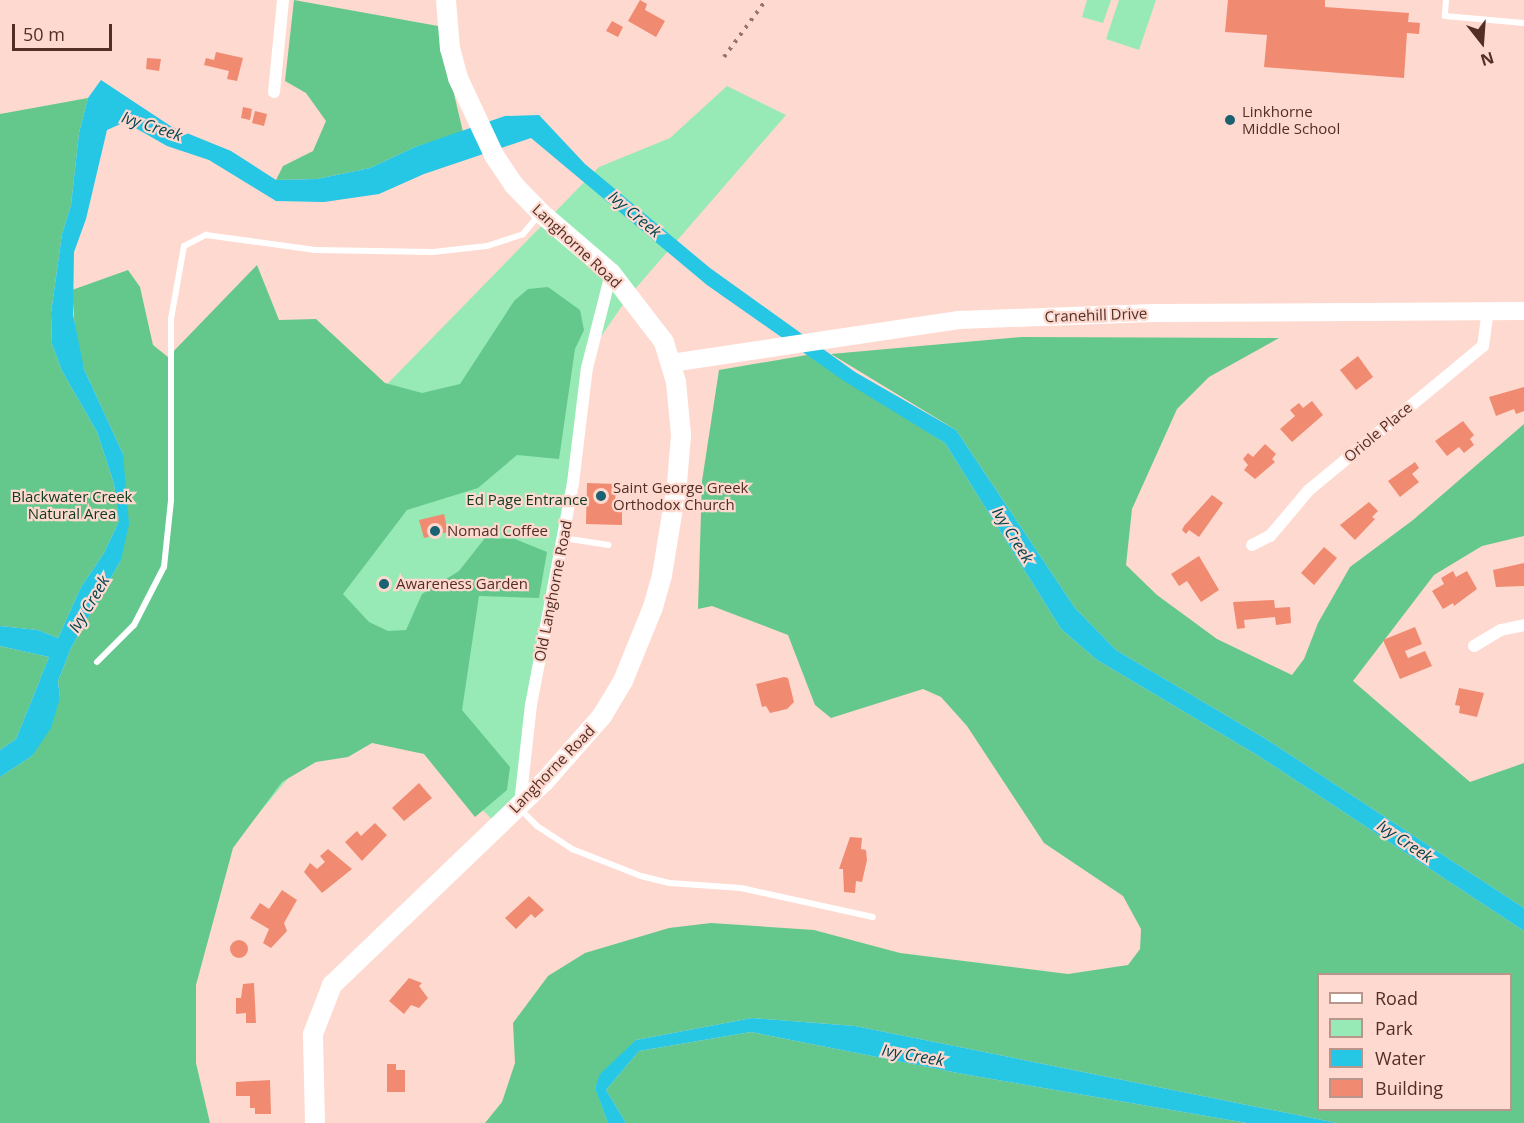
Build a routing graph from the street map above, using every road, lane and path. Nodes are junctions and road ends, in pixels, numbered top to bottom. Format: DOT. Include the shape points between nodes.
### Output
graph roads {
  1 [pos="283,0"];
  2 [pos="446,0"];
  3 [pos="1446,0"];
  4 [pos="1524,23"];
  5 [pos="274,92"];
  6 [pos="541,213"];
  7 [pos="611,273"];
  8 [pos="1488,311"];
  9 [pos="1524,311"];
  10 [pos="671,363"];
  11 [pos="562,538"];
  12 [pos="608,545"];
  13 [pos="1252,545"];
  14 [pos="1524,625"];
  15 [pos="1474,646"];
  16 [pos="96,662"];
  17 [pos="519,806"];
  18 [pos="873,917"];
  19 [pos="315,1123"];
  1 -- 5 [label="street"];
  2 -- 6 [label="main road, Langhorne Road" via="450,49 470,108 514,185"];
  3 -- 4 [label="lane" via="1445,16"];
  6 -- 7 [label="main road, Langhorne Road"];
  6 -- 16 [label="lane" via="523,234 487,246 433,252 315,250 206,235 184,246 171,319 171,500 164,567 134,625"];
  7 -- 10 [label="main road, Langhorne Road" via="654,325"];
  7 -- 11 [label="street, Old Langhorne Road" via="587,368"];
  8 -- 9 [label="main road, Cranehill Drive"];
  8 -- 10 [label="main road, Cranehill Drive" via="959,320"];
  8 -- 13 [label="street, Oriole Place" via="1483,346 1309,490 1270,536"];
  10 -- 17 [label="main road, Langhorne Road" via="681,435 677,483 662,575 641,643 602,716"];
  11 -- 12 [label="lane"];
  11 -- 17 [label="street, Old Langhorne Road" via="531,705"];
  14 -- 15 [label="street" via="1501,630"];
  17 -- 18 [label="lane" via="537,826 572,849 641,876 670,883 741,888"];
  17 -- 19 [label="main road, Langhorne Road" via="332,985 313,1034"];
}
